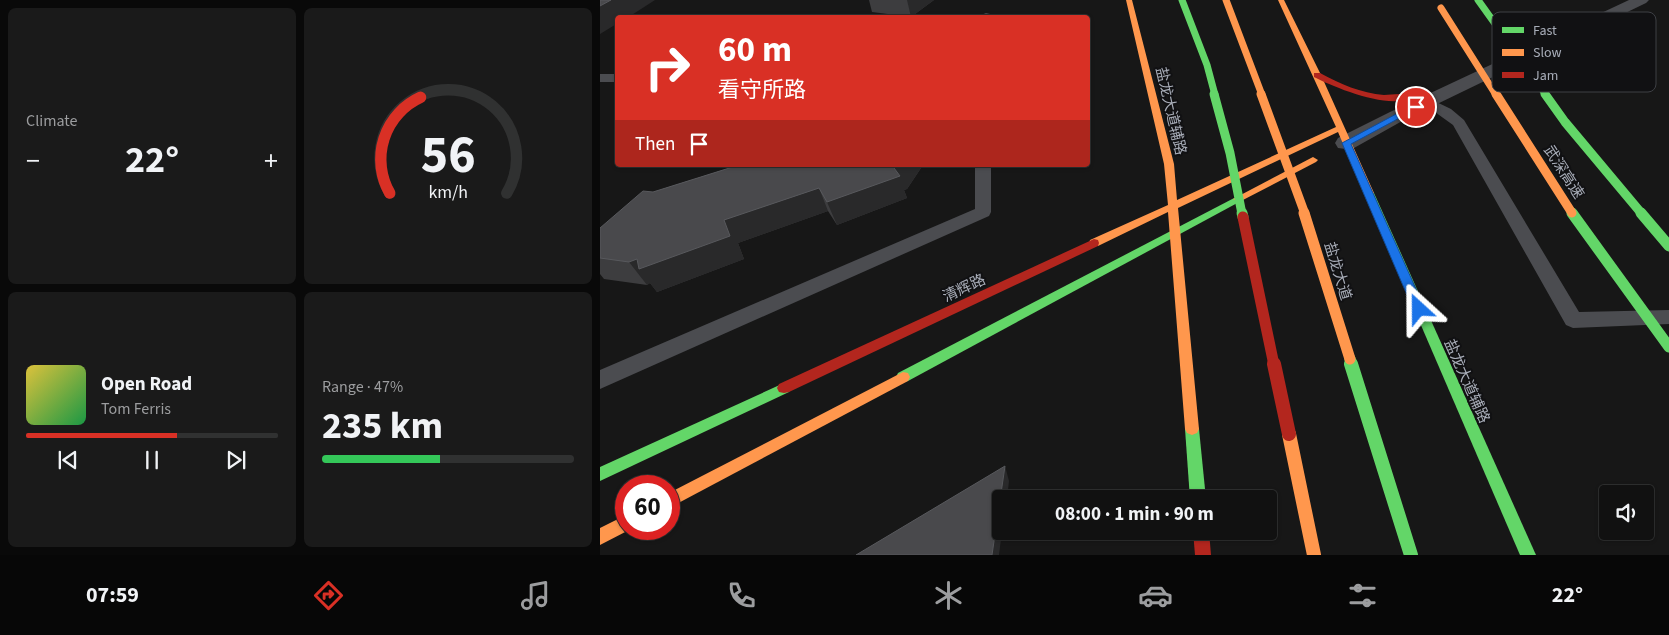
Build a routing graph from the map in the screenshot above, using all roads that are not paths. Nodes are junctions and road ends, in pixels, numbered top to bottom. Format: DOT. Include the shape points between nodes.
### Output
graph roads {
  1 [pos="1130,0"];
  2 [pos="1182,0"];
  3 [pos="1226,0"];
  4 [pos="1281,0"];
  5 [pos="1478,0"];
  6 [pos="1614,0"];
  7 [pos="1641,0"];
  8 [pos="1441,8"];
  9 [pos="1588,12"];
  10 [pos="1616,12"];
  11 [pos="1492,20"];
  12 [pos="1492,57"];
  13 [pos="1492,71"];
  14 [pos="1317,75"];
  15 [pos="600,78"];
  16 [pos="615,78"];
  17 [pos="1492,88"];
  18 [pos="1495,92"];
  19 [pos="1544,92"];
  20 [pos="1407,97"];
  21 [pos="1428,102"];
  22 [pos="1341,139"];
  23 [pos="1321,156"];
  24 [pos="983,167"];
  25 [pos="1172,206"];
  26 [pos="1175,233"];
  27 [pos="1669,246"];
  28 [pos="1669,317"];
  29 [pos="1669,347"];
  30 [pos="600,380"];
  31 [pos="600,474"];
  32 [pos="1197,490"];
  33 [pos="680,495"];
  34 [pos="615,529"];
  35 [pos="600,537"];
  36 [pos="1202,540"];
  37 [pos="1203,555"];
  38 [pos="1314,555"];
  39 [pos="1411,555"];
  40 [pos="1528,555"];
  1 -- 25 [label="main road, 盐龙大道辅路" via="1169,164"];
  2 -- 38 [label="main road, bridge" via="1207,65 1230,153"];
  3 -- 39 [label="main road, 盐龙大道, bridge" via="1296,186"];
  4 -- 14 [label="main road, 盐龙大道辅路"];
  5 -- 11 [label="main road, 武深高速, bridge"];
  6 -- 9 [label="street"];
  7 -- 10 [label="street"];
  8 -- 17 [label="main road, 武深高速, bridge"];
  12 -- 20 [label="street"];
  13 -- 21 [label="street"];
  14 -- 20 [label="main road" via="1335,86 1373,98"];
  14 -- 22 [label="main road, 盐龙大道辅路"];
  15 -- 16 [label="lane"];
  18 -- 29 [label="main road, 武深高速, bridge" via="1582,228"];
  19 -- 27 [label="main road, 武深高速, bridge"];
  20 -- 22 [label="street"];
  21 -- 22 [label="street"];
  21 -- 28 [label="lane" via="1459,123 1573,320"];
  22 -- 25 [label="main road, 清辉路"];
  22 -- 40 [label="main road, 盐龙大道辅路"];
  23 -- 26 [label="main road"];
  24 -- 30 [label="lane" via="983,212"];
  25 -- 26 [label="main road, 盐龙大道辅路"];
  25 -- 31 [label="main road, 清辉路"];
  26 -- 32 [label="main road, 盐龙大道辅路"];
  26 -- 33 [label="main road"];
  34 -- 35 [label="main road"];
  36 -- 37 [label="main road"];
}
